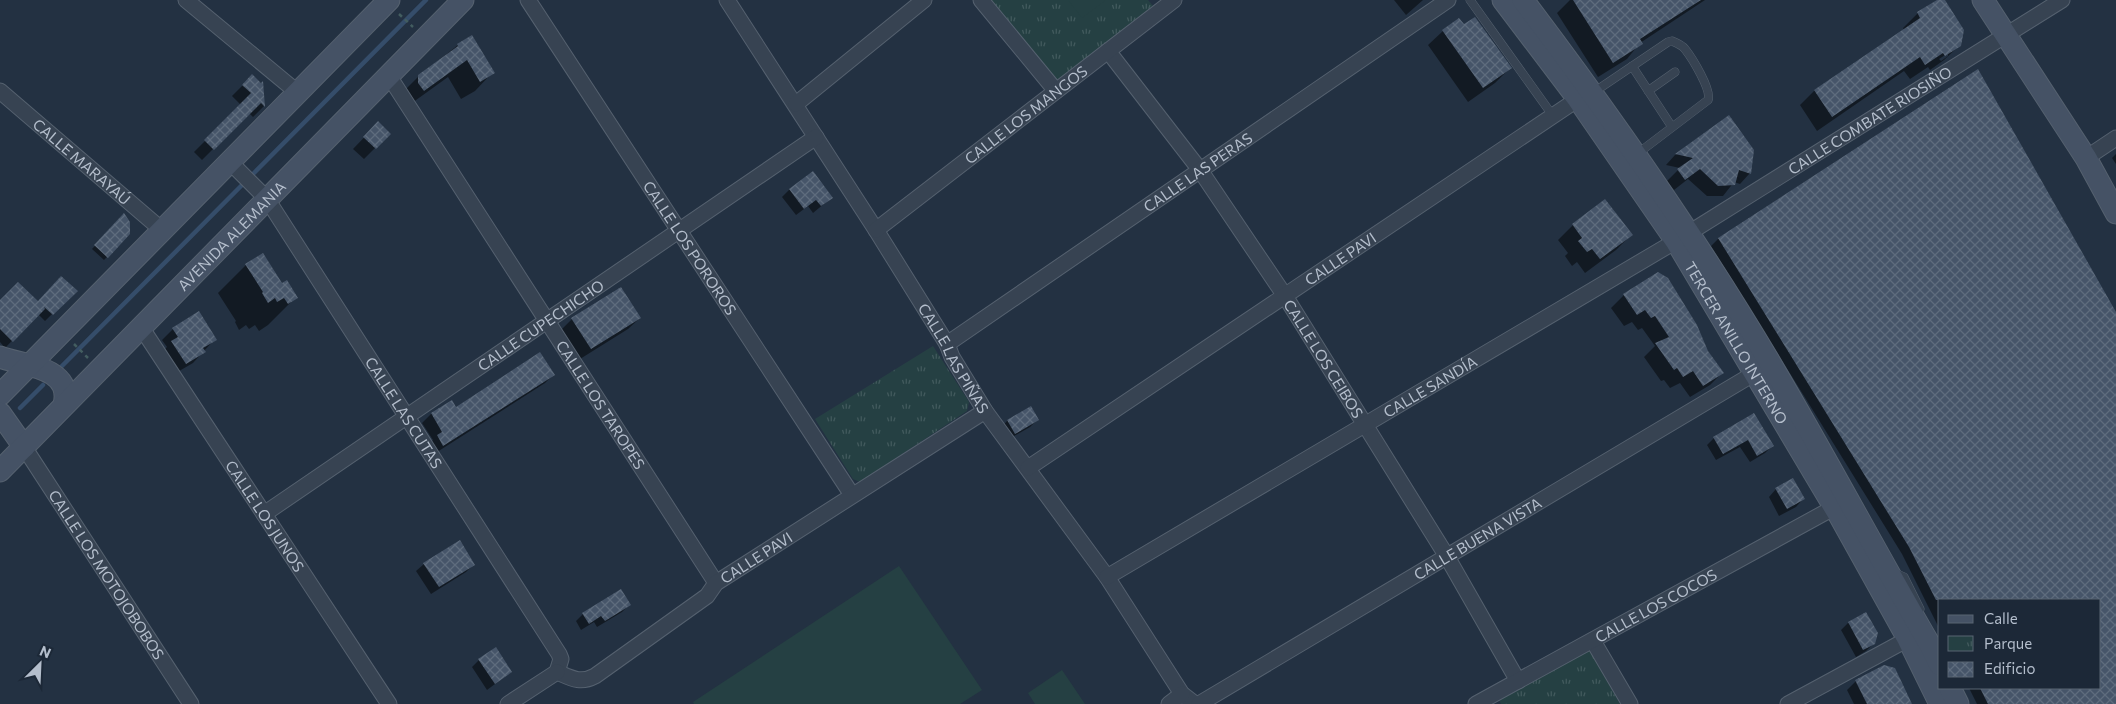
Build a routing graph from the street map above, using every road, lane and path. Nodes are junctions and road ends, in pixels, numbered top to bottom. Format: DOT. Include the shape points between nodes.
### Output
graph roads {
  1 [pos="186,0"];
  2 [pos="463,0"];
  3 [pos="528,0"];
  4 [pos="727,0"];
  5 [pos="924,0"];
  6 [pos="981,0"];
  7 [pos="1448,0"];
  8 [pos="1470,0"];
  9 [pos="1503,0"];
  10 [pos="1523,0"];
  11 [pos="1983,0"];
  12 [pos="2062,0"];
  13 [pos="1163,3"];
  14 [pos="395,8"];
  15 [pos="412,26"];
  16 [pos="2007,36"];
  17 [pos="1108,51"];
  18 [pos="1632,66"];
  19 [pos="1675,72"];
  20 [pos="389,76"];
  21 [pos="1056,91"];
  22 [pos="1648,91"];
  23 [pos="0,92"];
  24 [pos="298,92"];
  25 [pos="1585,96"];
  26 [pos="796,104"];
  27 [pos="1552,116"];
  28 [pos="1672,127"];
  29 [pos="816,137"];
  30 [pos="2116,138"];
  31 [pos="1636,156"];
  32 [pos="2086,158"];
  33 [pos="230,162"];
  34 [pos="1200,170"];
  35 [pos="267,199"];
  36 [pos="2116,213"];
  37 [pos="162,230"];
  38 [pos="679,230"];
  39 [pos="876,230"];
  40 [pos="1682,237"];
  41 [pos="1284,296"];
  42 [pos="547,321"];
  43 [pos="142,327"];
  44 [pos="947,344"];
  45 [pos="75,345"];
  46 [pos="84,354"];
  47 [pos="0,357"];
  48 [pos="30,364"];
  49 [pos="1755,373"];
  50 [pos="0,395"];
  51 [pos="64,405"];
  52 [pos="985,411"];
  53 [pos="0,413"];
  54 [pos="407,416"];
  55 [pos="1366,424"];
  56 [pos="24,447"];
  57 [pos="1028,468"];
  58 [pos="0,471"];
  59 [pos="852,495"];
  60 [pos="1835,507"];
  61 [pos="264,514"];
  62 [pos="1446,555"];
  63 [pos="1886,568"];
  64 [pos="1107,577"];
  65 [pos="716,583"];
  66 [pos="1908,639"];
  67 [pos="1593,641"];
  68 [pos="1938,645"];
  69 [pos="1938,661"];
  70 [pos="557,672"];
  71 [pos="1518,681"];
  72 [pos="1950,689"];
  73 [pos="1960,689"];
  74 [pos="1182,694"];
  75 [pos="185,702"];
  76 [pos="383,702"];
  77 [pos="1484,702"];
  78 [pos="508,704"];
  79 [pos="1169,704"];
  80 [pos="1195,704"];
  81 [pos="1199,704"];
  82 [pos="1630,704"];
  83 [pos="1788,704"];
  84 [pos="1940,704"];
  85 [pos="1958,704"];
  86 [pos="1967,704"];
  1 -- 24 [label="street"];
  2 -- 20 [label="main road, AVENIDA ALEMANIA"];
  3 -- 38 [label="street, CALLE LOS POROROS"];
  4 -- 26 [label="street, CALLE LAS PIÑAS"];
  5 -- 26 [label="street"];
  6 -- 21 [label="street"];
  7 -- 34 [label="street, CALLE LAS PERAS"];
  8 -- 27 [label="lane"];
  9 -- 25 [label="main road, TERCER ANILLO INTERNO"];
  10 -- 25 [label="main road, TERCER ANILLO INTERNO"];
  11 -- 16 [label="main road"];
  12 -- 16 [label="street, CALLE COMBATE RIOSIÑO"];
  13 -- 17 [label="street, CALLE LOS MANGOS"];
  14 -- 15 [label="path"];
  14 -- 24 [label="main road"];
  16 -- 32 [label="main road"];
  16 -- 40 [label="street, CALLE COMBATE RIOSIÑO"];
  17 -- 21 [label="street, CALLE LOS MANGOS"];
  17 -- 34 [label="street, CALLE LOS CEIBOS"];
  18 -- 22 [label="lane"];
  18 -- 25 [label="lane"];
  18 -- 28 [label="lane" via="1672,41 1685,50 1710,96 1705,104"];
  19 -- 22 [label="lane"];
  20 -- 35 [label="main road, AVENIDA ALEMANIA"];
  20 -- 42 [label="street, CALLE LOS TAROPES"];
  21 -- 39 [label="street, CALLE LOS MANGOS"];
  22 -- 28 [label="lane"];
  23 -- 37 [label="street, CALLE MARAYAÚ"];
  24 -- 33 [label="main road"];
  25 -- 27 [label="street, CALLE PAVI"];
  25 -- 31 [label="main road, TERCER ANILLO INTERNO"];
  25 -- 40 [label="main road, TERCER ANILLO INTERNO"];
  26 -- 29 [label="street, CALLE LAS PIÑAS"];
  27 -- 41 [label="street, CALLE PAVI"];
  28 -- 31 [label="lane"];
  29 -- 38 [label="street, CALLE CUPECHICHO"];
  29 -- 39 [label="street, CALLE LAS PIÑAS"];
  30 -- 32 [label="street"];
  31 -- 40 [label="main road, TERCER ANILLO INTERNO"];
  32 -- 36 [label="main road"];
  33 -- 35 [label="street, CALLE LAS CUTAS"];
  33 -- 37 [label="main road"];
  34 -- 41 [label="street, CALLE LOS CEIBOS"];
  34 -- 44 [label="street, CALLE LAS PERAS"];
  35 -- 43 [label="main road, AVENIDA ALEMANIA"];
  35 -- 54 [label="street, CALLE LAS CUTAS"];
  37 -- 48 [label="main road"];
  38 -- 42 [label="street, CALLE CUPECHICHO"];
  38 -- 59 [label="street, CALLE LOS POROROS"];
  39 -- 44 [label="street, CALLE LAS PIÑAS"];
  40 -- 49 [label="main road, TERCER ANILLO INTERNO"];
  40 -- 55 [label="street, CALLE SANDÍA"];
  40 -- 63 [label="main road, TERCER ANILLO INTERNO" via="1775,371"];
  41 -- 55 [label="street, CALLE LOS CEIBOS"];
  41 -- 57 [label="street, CALLE PAVI"];
  42 -- 54 [label="street, CALLE CUPECHICHO"];
  42 -- 65 [label="street, CALLE LOS TAROPES"];
  43 -- 51 [label="main road, AVENIDA ALEMANIA"];
  43 -- 61 [label="street, CALLE LOS JUNOS"];
  44 -- 52 [label="street, CALLE LAS PIÑAS"];
  45 -- 46 [label="path"];
  47 -- 48 [label="main road"];
  48 -- 50 [label="main road"];
  48 -- 51 [label="main road" via="46,369 58,379 64,392"];
  49 -- 60 [label="main road, TERCER ANILLO INTERNO"];
  49 -- 62 [label="street, CALLE BUENA VISTA"];
  51 -- 56 [label="main road, AVENIDA ALEMANIA"];
  52 -- 57 [label="street, CALLE LAS PIÑAS"];
  52 -- 59 [label="street, CALLE PAVI"];
  53 -- 56 [label="main road"];
  54 -- 61 [label="street, CALLE CUPECHICHO"];
  54 -- 70 [label="street, CALLE LAS CUTAS" via="559,654 561,659"];
  55 -- 62 [label="street, CALLE LOS CEIBOS"];
  55 -- 64 [label="street, CALLE SANDÍA"];
  56 -- 58 [label="main road, AVENIDA ALEMANIA"];
  56 -- 75 [label="street, CALLE LOS MOTOJOBOBOS"];
  57 -- 64 [label="street, CALLE LAS PIÑAS"];
  59 -- 65 [label="street, CALLE PAVI"];
  60 -- 66 [label="main road, TERCER ANILLO INTERNO"];
  60 -- 67 [label="street, CALLE LOS COCOS"];
  61 -- 76 [label="street, CALLE LOS JUNOS"];
  62 -- 71 [label="street, CALLE LOS CEIBOS"];
  62 -- 81 [label="street, CALLE BUENA VISTA"];
  63 -- 68 [label="lane" via="1904,577"];
  63 -- 69 [label="main road, TERCER ANILLO INTERNO"];
  64 -- 74 [label="street, CALLE LAS PIÑAS"];
  65 -- 70 [label="street, CALLE PAVI" via="707,596 595,676 577,681"];
  66 -- 83 [label="street"];
  66 -- 84 [label="main road, TERCER ANILLO INTERNO"];
  67 -- 71 [label="street, CALLE LOS COCOS"];
  67 -- 82 [label="street"];
  70 -- 78 [label="street"];
  71 -- 77 [label="street, CALLE LOS COCOS"];
  72 -- 85 [label="main road"];
  73 -- 86 [label="lane"];
  74 -- 79 [label="street"];
  74 -- 80 [label="street, CALLE LAS PIÑAS"];
}
